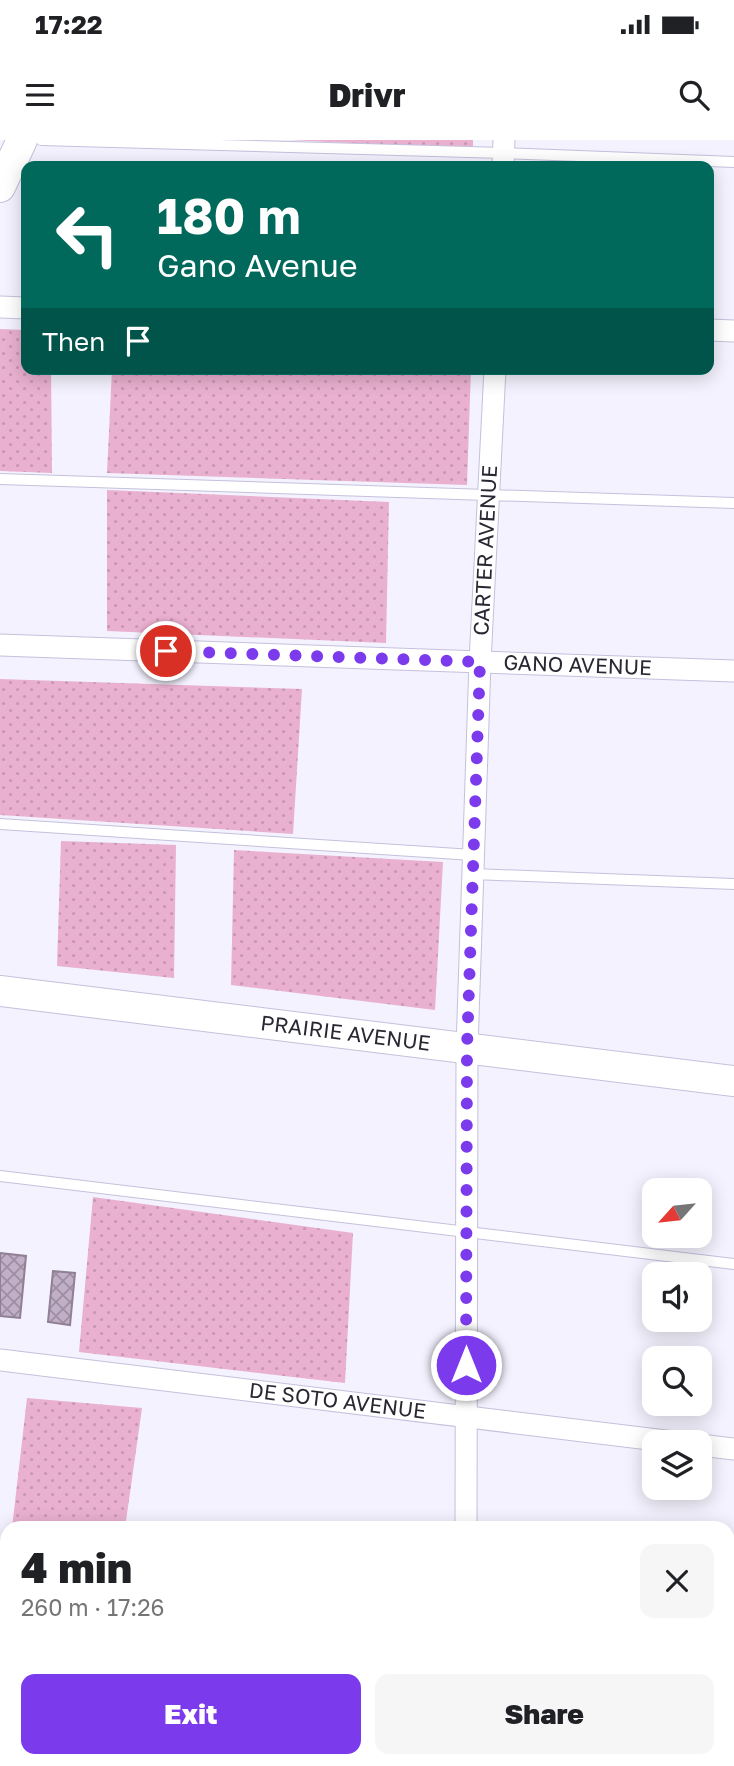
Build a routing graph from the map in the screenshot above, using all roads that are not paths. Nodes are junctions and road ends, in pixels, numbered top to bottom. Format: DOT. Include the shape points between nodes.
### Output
graph roads {
  1 [pos="41,140"];
  2 [pos="12,149"];
  3 [pos="504,153"];
  4 [pos="708,161"];
  5 [pos="714,161"];
  6 [pos="734,162"];
  7 [pos="0,187"];
  8 [pos="0,307"];
  9 [pos="21,308"];
  10 [pos="714,330"];
  11 [pos="734,331"];
  12 [pos="495,375"];
  13 [pos="0,479"];
  14 [pos="489,493"];
  15 [pos="734,503"];
  16 [pos="0,645"];
  17 [pos="480,662"];
  18 [pos="734,671"];
  19 [pos="0,824"];
  20 [pos="473,865"];
  21 [pos="734,884"];
  22 [pos="0,991"];
  23 [pos="467,1048"];
  24 [pos="734,1081"];
  25 [pos="0,1176"];
  26 [pos="467,1232"];
  27 [pos="734,1265"];
  28 [pos="0,1360"];
  29 [pos="466,1418"];
  30 [pos="642,1438"];
  31 [pos="712,1446"];
  32 [pos="734,1449"];
  33 [pos="466,1521"];
  1 -- 3 [label="lane"];
  2 -- 7 [label="street"];
  3 -- 4 [label="lane"];
  5 -- 6 [label="lane"];
  8 -- 9 [label="street"];
  10 -- 11 [label="street"];
  12 -- 14 [label="street, CARTER AVENUE"];
  13 -- 14 [label="lane"];
  14 -- 15 [label="lane"];
  14 -- 17 [label="street, CARTER AVENUE"];
  16 -- 17 [label="street, GANO AVENUE"];
  17 -- 18 [label="street, GANO AVENUE"];
  17 -- 20 [label="street, CARTER AVENUE"];
  19 -- 20 [label="lane"];
  20 -- 21 [label="lane"];
  20 -- 23 [label="street, CARTER AVENUE"];
  22 -- 23 [label="street, PRAIRIE AVENUE"];
  23 -- 24 [label="street, PRAIRIE AVENUE"];
  23 -- 26 [label="street, CARTER AVENUE"];
  25 -- 26 [label="lane"];
  26 -- 27 [label="lane"];
  26 -- 29 [label="street, CARTER AVENUE"];
  28 -- 29 [label="street, DE SOTO AVENUE"];
  29 -- 30 [label="street, DE SOTO AVENUE"];
  29 -- 33 [label="street, CARTER AVENUE"];
  31 -- 32 [label="street"];
}
